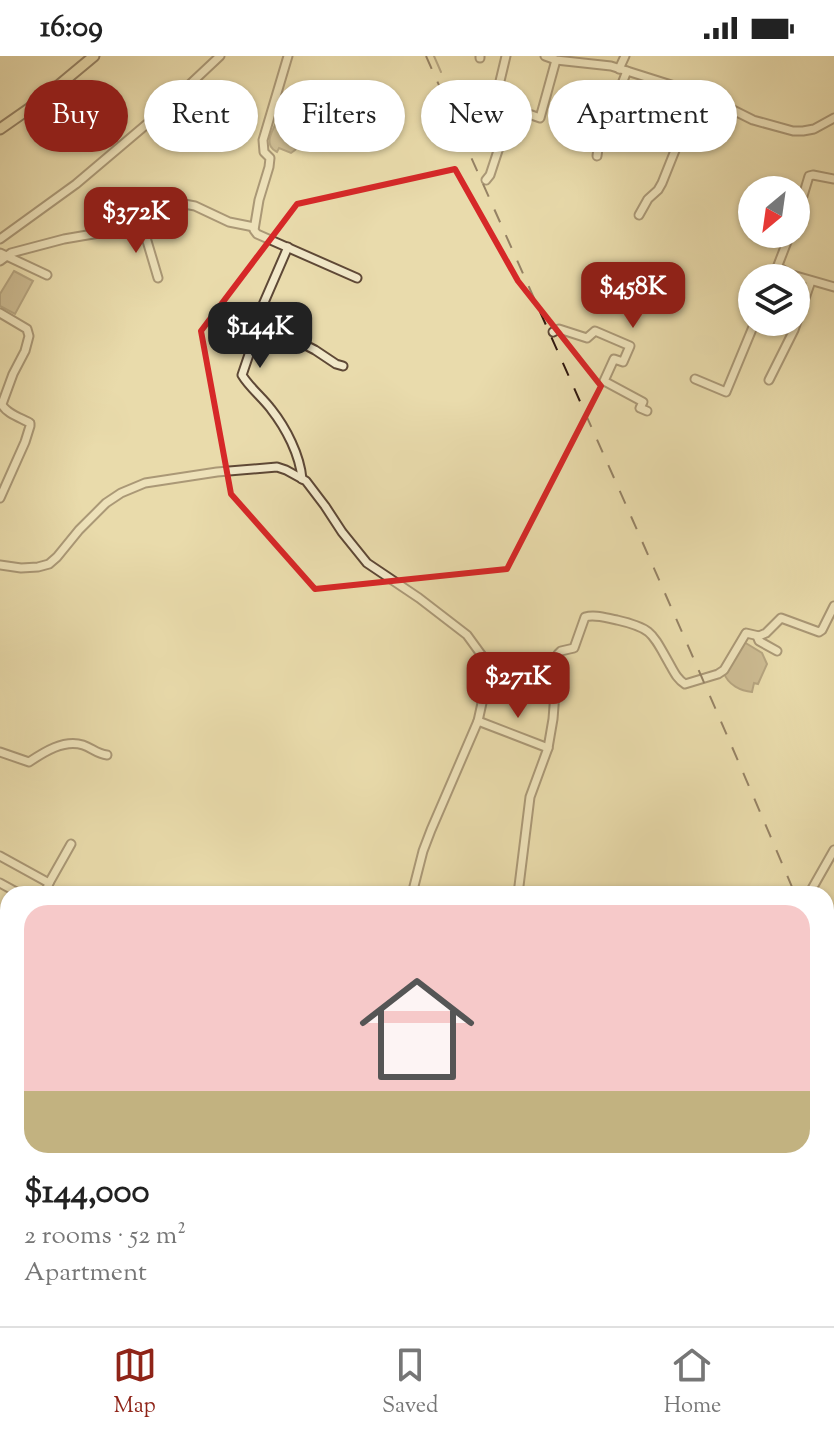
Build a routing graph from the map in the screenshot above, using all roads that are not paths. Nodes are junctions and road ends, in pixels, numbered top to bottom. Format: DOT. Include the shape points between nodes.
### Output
graph roads {
  1 [pos="85,56"];
  2 [pos="94,56"];
  3 [pos="220,56"];
  4 [pos="288,56"];
  5 [pos="506,56"];
  6 [pos="545,56"];
  7 [pos="625,56"];
  8 [pos="556,60"];
  9 [pos="623,70"];
  10 [pos="500,80"];
  11 [pos="656,80"];
  12 [pos="737,111"];
  13 [pos="834,118"];
  14 [pos="0,126"];
  15 [pos="674,152"];
  16 [pos="597,156"];
  17 [pos="809,176"];
  18 [pos="834,179"];
  19 [pos="486,180"];
  20 [pos="639,215"];
  21 [pos="142,224"];
  22 [pos="254,227"];
  23 [pos="0,239"];
  24 [pos="288,247"];
  25 [pos="2,257"];
  26 [pos="47,275"];
  27 [pos="158,278"];
  28 [pos="357,278"];
  29 [pos="811,281"];
  30 [pos="834,287"];
  31 [pos="0,313"];
  32 [pos="260,322"];
  33 [pos="553,332"];
  34 [pos="749,336"];
  35 [pos="343,366"];
  36 [pos="695,379"];
  37 [pos="769,380"];
  38 [pos="647,411"];
  39 [pos="302,479"];
  40 [pos="0,498"];
  41 [pos="2,565"];
  42 [pos="0,576"];
  43 [pos="834,606"];
  44 [pos="757,636"];
  45 [pos="777,651"];
  46 [pos="478,721"];
  47 [pos="548,748"];
  48 [pos="0,752"];
  49 [pos="107,755"];
  50 [pos="71,844"];
  51 [pos="834,850"];
  52 [pos="0,856"];
  53 [pos="49,883"];
  54 [pos="48,886"];
  55 [pos="414,886"];
  56 [pos="519,886"];
  57 [pos="814,886"];
  1 -- 14 [label="main road"];
  2 -- 14 [label="main road"];
  3 -- 23 [label="street" via="76,184"];
  4 -- 22 [label="street" via="263,140 270,158"];
  5 -- 10 [label="street"];
  6 -- 8 [label="street"];
  7 -- 9 [label="street"];
  8 -- 9 [label="street"];
  8 -- 19 [label="street" via="540,118 512,108"];
  9 -- 11 [label="street"];
  9 -- 16 [label="street"];
  12 -- 13 [label="street" via="793,131 814,129"];
  15 -- 20 [label="street" via="662,183"];
  17 -- 18 [label="street"];
  21 -- 22 [label="street" via="163,200"];
  21 -- 25 [label="street"];
  21 -- 27 [label="street"];
  22 -- 24 [label="street" via="257,234"];
  24 -- 28 [label="street"];
  24 -- 32 [label="street"];
  25 -- 26 [label="street"];
  29 -- 30 [label="street"];
  29 -- 37 [label="street"];
  31 -- 40 [label="street" via="29,332 2,404 30,426"];
  32 -- 35 [label="street"];
  32 -- 39 [label="street" via="242,377 286,433"];
  33 -- 38 [label="street" via="587,338 595,331 630,346 623,362 614,359 604,381 643,402 640,408"];
  34 -- 36 [label="street" via="726,392"];
  39 -- 41 [label="street" via="277,467 145,483 106,503 49,564"];
  39 -- 46 [label="street" via="367,563 477,647 486,685"];
  41 -- 42 [label="street"];
  43 -- 44 [label="street" via="819,632 781,618"];
  44 -- 45 [label="street"];
  44 -- 47 [label="street" via="743,636 724,670 685,684 644,627 585,617 574,648 558,654"];
  46 -- 47 [label="street"];
  46 -- 55 [label="street" via="431,830"];
  47 -- 56 [label="street" via="530,797"];
  48 -- 49 [label="street" via="29,762 67,744 79,744"];
  50 -- 53 [label="street"];
  51 -- 57 [label="street"];
  52 -- 53 [label="street"];
  53 -- 54 [label="street"];
}
